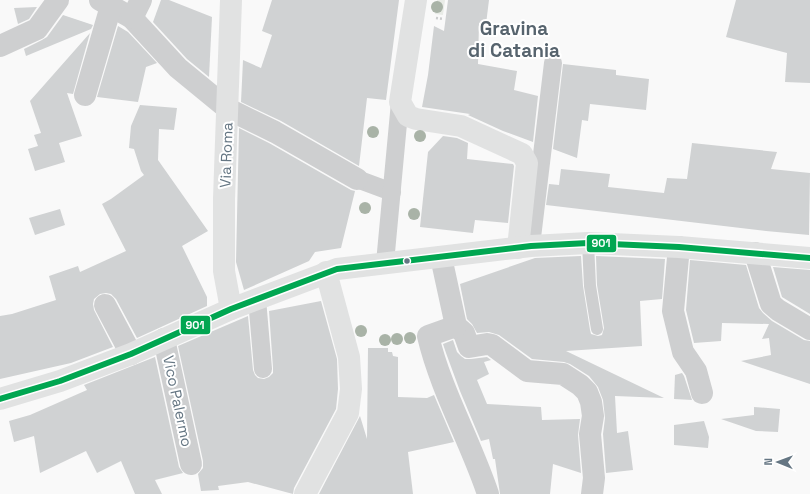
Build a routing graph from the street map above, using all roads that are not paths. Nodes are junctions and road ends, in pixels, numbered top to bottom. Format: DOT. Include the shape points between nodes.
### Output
graph roads {
  1 [pos="58,0"];
  2 [pos="231,0"];
  3 [pos="416,0"];
  4 [pos="106,3"];
  5 [pos="136,9"];
  6 [pos="0,46"];
  7 [pos="553,63"];
  8 [pos="84,95"];
  9 [pos="400,102"];
  10 [pos="228,109"];
  11 [pos="357,179"];
  12 [pos="392,192"];
  13 [pos="588,243"];
  14 [pos="525,247"];
  15 [pos="679,248"];
  16 [pos="755,253"];
  17 [pos="442,257"];
  18 [pos="810,258"];
  19 [pos="385,263"];
  20 [pos="326,272"];
  21 [pos="257,299"];
  22 [pos="105,305"];
  23 [pos="231,309"];
  24 [pos="456,326"];
  25 [pos="597,329"];
  26 [pos="810,329"];
  27 [pos="164,339"];
  28 [pos="131,354"];
  29 [pos="262,368"];
  30 [pos="702,393"];
  31 [pos="0,399"];
  32 [pos="191,464"];
  33 [pos="305,494"];
  34 [pos="488,494"];
  35 [pos="592,494"];
  1 -- 6 [label="street" via="37,30"];
  2 -- 10 [label="main road, Via Roma"];
  3 -- 9 [label="main road"];
  4 -- 5 [label="street"];
  4 -- 8 [label="street"];
  5 -- 10 [label="street" via="178,68"];
  7 -- 14 [label="street"];
  9 -- 12 [label="street"];
  9 -- 14 [label="main road" via="408,116 461,126 522,154 527,163"];
  10 -- 11 [label="street" via="275,132"];
  10 -- 23 [label="main road, Via Roma" via="224,271"];
  11 -- 12 [label="street"];
  12 -- 19 [label="street"];
  13 -- 14 [label="main road"];
  13 -- 15 [label="main road"];
  13 -- 25 [label="lane" via="590,286"];
  14 -- 17 [label="main road"];
  15 -- 16 [label="main road"];
  15 -- 30 [label="street" via="673,311 683,352 696,371"];
  16 -- 18 [label="main road"];
  16 -- 26 [label="street" via="771,304"];
  17 -- 19 [label="main road"];
  17 -- 24 [label="street"];
  19 -- 20 [label="main road"];
  20 -- 21 [label="main road"];
  20 -- 33 [label="main road" via="349,357 351,389 348,413"];
  21 -- 23 [label="main road"];
  21 -- 29 [label="street"];
  22 -- 28 [label="street"];
  23 -- 27 [label="main road"];
  24 -- 34 [label="street" via="428,336 445,392"];
  24 -- 35 [label="street" via="464,333 469,347 492,345 527,371 563,374 587,392 593,416 590,434 594,478"];
  27 -- 28 [label="main road"];
  27 -- 32 [label="street, Vico Palermo"];
  28 -- 31 [label="main road" via="60,381"];
}
